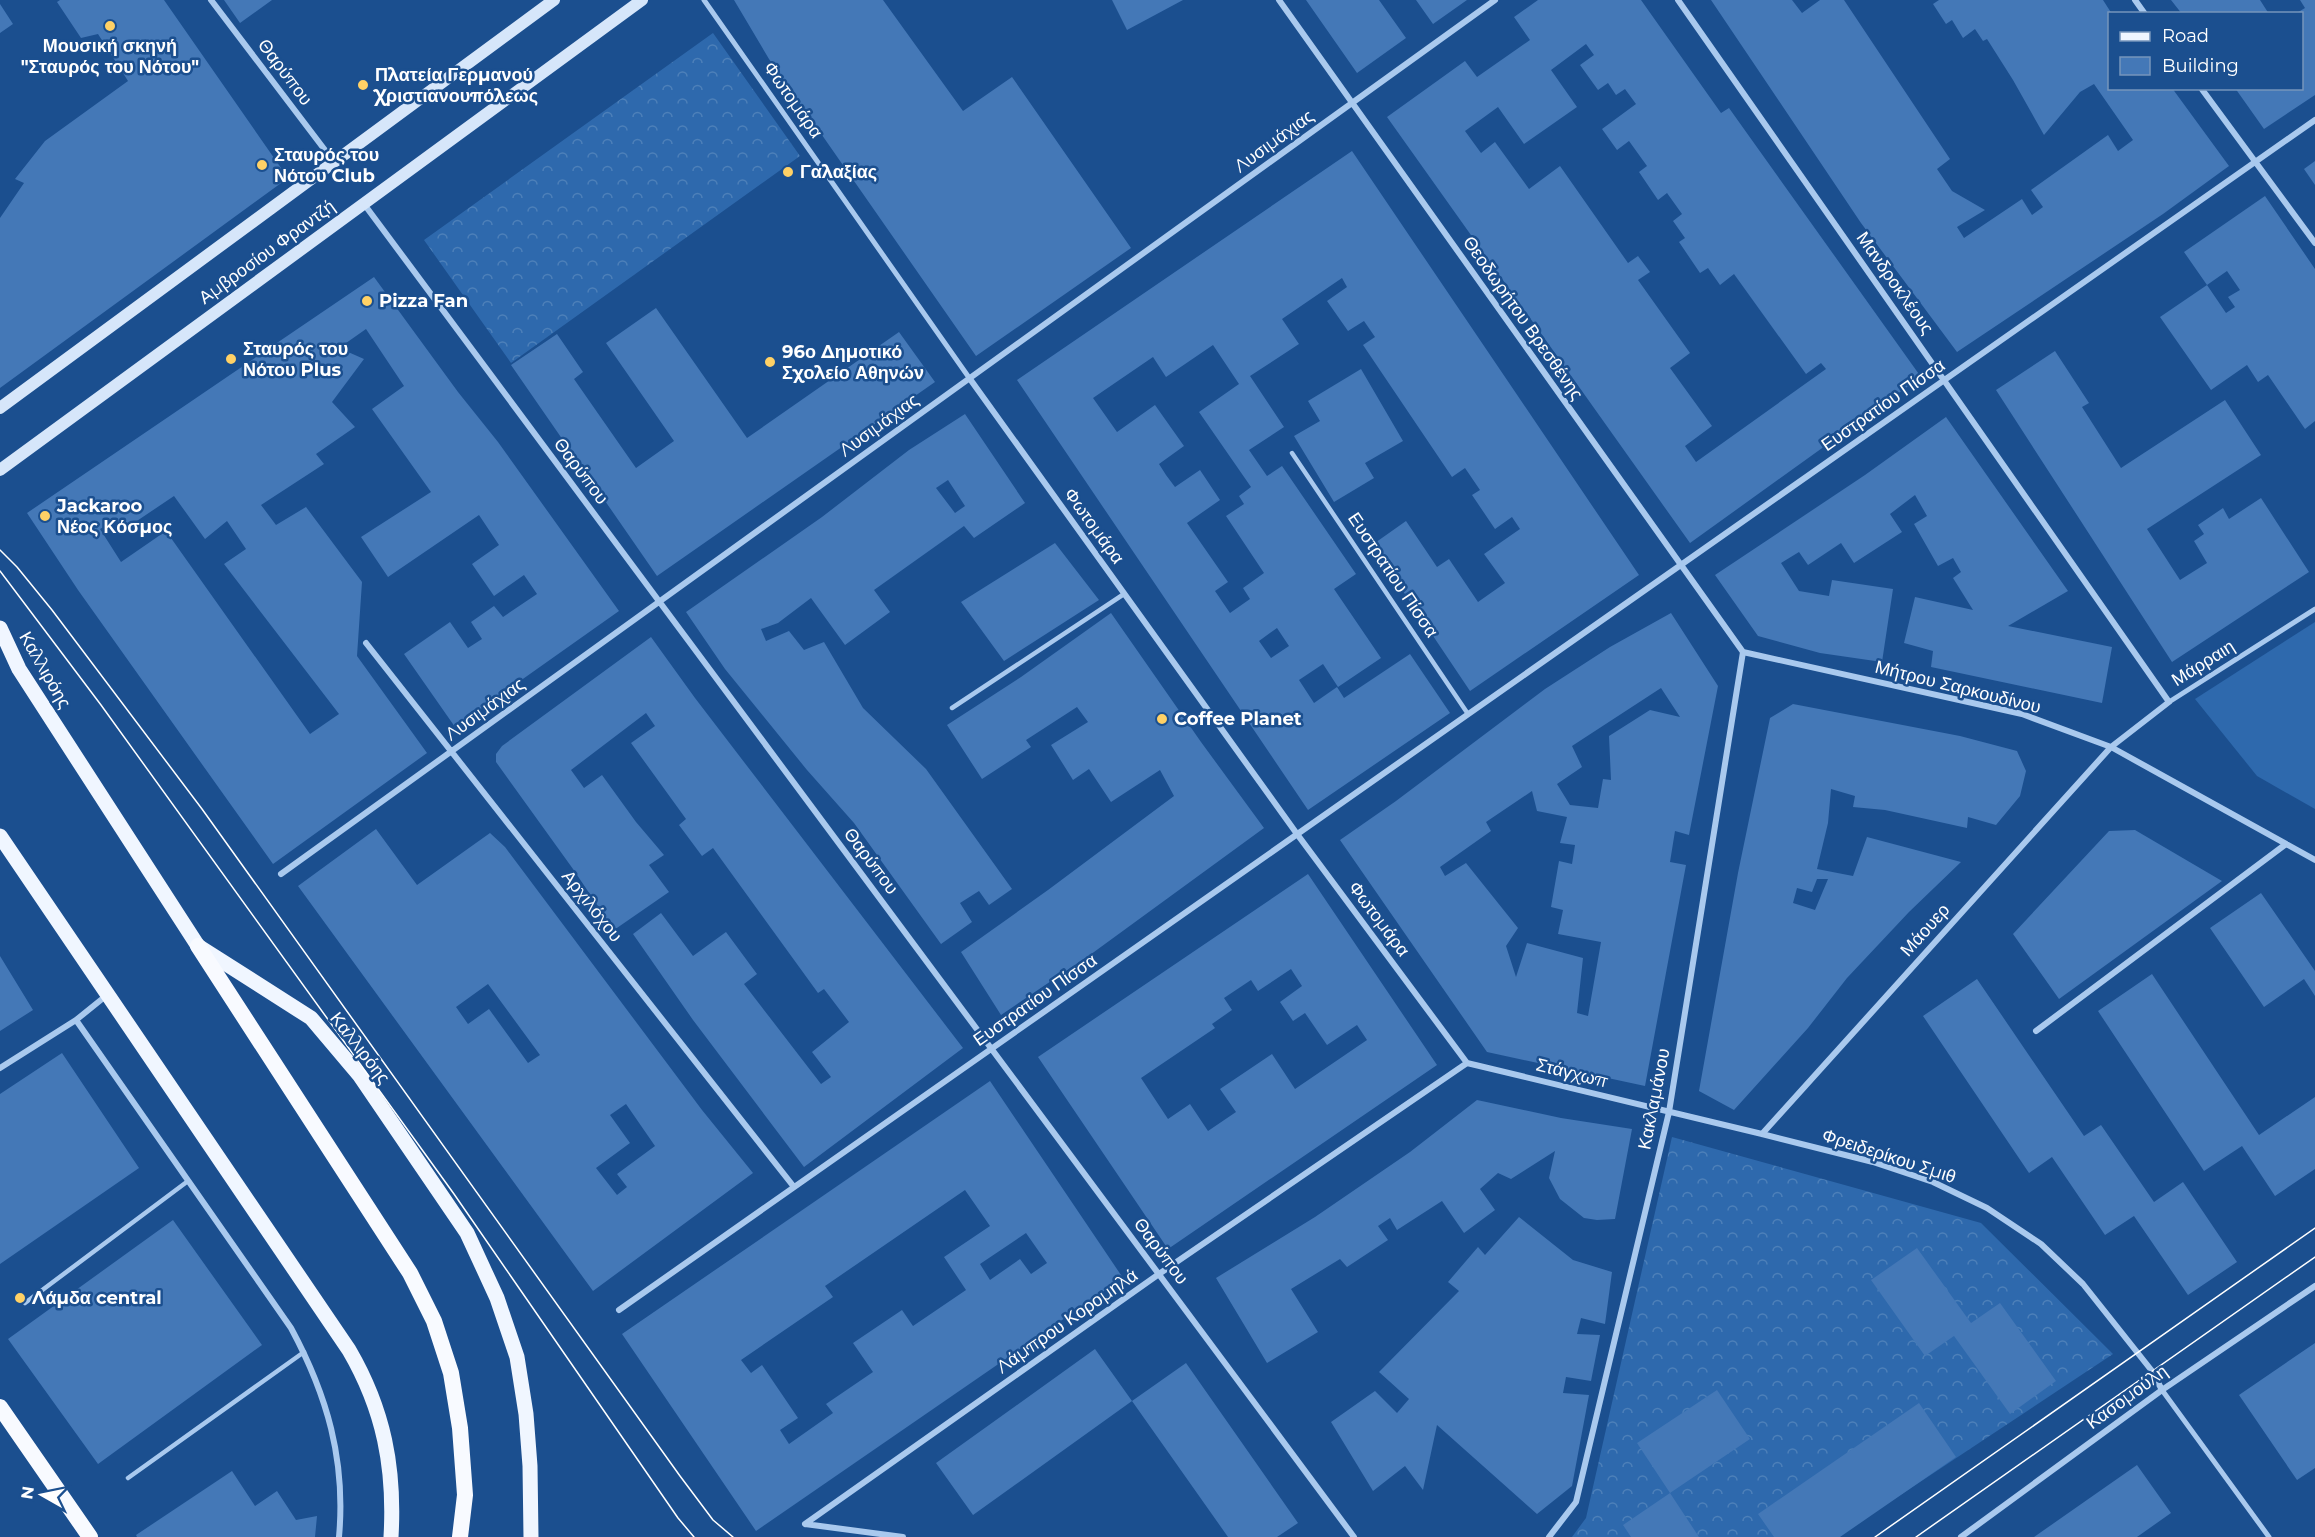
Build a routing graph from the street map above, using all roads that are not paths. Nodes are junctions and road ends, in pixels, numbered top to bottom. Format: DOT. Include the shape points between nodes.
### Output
graph roads {
  1 [pos="211,0"];
  2 [pos="554,0"];
  3 [pos="642,0"];
  4 [pos="704,0"];
  5 [pos="1279,0"];
  6 [pos="1495,0"];
  7 [pos="1678,0"];
  8 [pos="2202,90"];
  9 [pos="1352,103"];
  10 [pos="2315,120"];
  11 [pos="334,162"];
  12 [pos="2255,162"];
  13 [pos="363,204"];
  14 [pos="2315,243"];
  15 [pos="970,379"];
  16 [pos="1944,380"];
  17 [pos="0,408"];
  18 [pos="1292,453"];
  19 [pos="0,470"];
  20 [pos="1680,566"];
  21 [pos="1124,594"];
  22 [pos="659,602"];
  23 [pos="2315,609"];
  24 [pos="0,628"];
  25 [pos="366,643"];
  26 [pos="1743,652"];
  27 [pos="0,655"];
  28 [pos="19,669"];
  29 [pos="2169,702"];
  30 [pos="952,708"];
  31 [pos="1468,714"];
  32 [pos="2111,747"];
  33 [pos="452,752"];
  34 [pos="1297,834"];
  35 [pos="0,836"];
  36 [pos="2286,844"];
  37 [pos="2315,860"];
  38 [pos="280,874"];
  39 [pos="198,946"];
  40 [pos="107,995"];
  41 [pos="76,1020"];
  42 [pos="2036,1031"];
  43 [pos="991,1049"];
  44 [pos="1467,1063"];
  45 [pos="0,1068"];
  46 [pos="1669,1112"];
  47 [pos="1762,1134"];
  48 [pos="188,1181"];
  49 [pos="794,1187"];
  50 [pos="1159,1274"];
  51 [pos="2315,1286"];
  52 [pos="25,1303"];
  53 [pos="619,1310"];
  54 [pos="304,1352"];
  55 [pos="2162,1390"];
  56 [pos="0,1407"];
  57 [pos="128,1478"];
  58 [pos="90,1537"];
  59 [pos="339,1537"];
  60 [pos="391,1537"];
  61 [pos="460,1537"];
  62 [pos="531,1537"];
  63 [pos="903,1537"];
  64 [pos="1354,1537"];
  65 [pos="1549,1537"];
  66 [pos="1960,1537"];
  67 [pos="2269,1537"];
  1 -- 11 [label="street, Θαρύπου"];
  2 -- 11 [label="main road, Αμβροσίου Φραντζή"];
  3 -- 13 [label="main road, Αμβροσίου Φραντζή"];
  4 -- 15 [label="street, Φωτομάρα"];
  5 -- 9 [label="street, Θεοδωρήτου Βρεσθένης"];
  6 -- 9 [label="street, Λυσιμάχιας"];
  7 -- 16 [label="street, Μανδροκλέους"];
  8 -- 12 [label="street"];
  9 -- 15 [label="street, Λυσιμάχιας"];
  9 -- 20 [label="street, Θεοδωρήτου Βρεσθένης"];
  10 -- 12 [label="street, Ευστρατίου Πίσσα"];
  11 -- 17 [label="main road, Αμβροσίου Φραντζή"];
  12 -- 14 [label="street"];
  12 -- 16 [label="street, Ευστρατίου Πίσσα"];
  13 -- 19 [label="main road, Αμβροσίου Φραντζή"];
  13 -- 22 [label="street, Θαρύπου"];
  15 -- 21 [label="street, Φωτομάρα"];
  15 -- 22 [label="street, Λυσιμάχιας"];
  16 -- 20 [label="street, Ευστρατίου Πίσσα"];
  16 -- 29 [label="street, Μανδροκλέους"];
  18 -- 31 [label="lane, Ευστρατίου Πίσσα"];
  20 -- 26 [label="street, Θεοδωρήτου Βρεσθένης"];
  20 -- 31 [label="street, Ευστρατίου Πίσσα"];
  21 -- 30 [label="lane"];
  21 -- 34 [label="street, Φωτομάρα"];
  22 -- 33 [label="street, Λυσιμάχιας"];
  22 -- 43 [label="street, Θαρύπου"];
  23 -- 29 [label="street, Μάρραιη"];
  24 -- 28 [label="main road, Καλλιρόης"];
  25 -- 33 [label="street, Αρχιλόχου"];
  26 -- 32 [label="street, Μήτρου Σαρκουδίνου" via="2022,714"];
  26 -- 46 [label="street, Κακλαμάνου"];
  27 -- 28 [label="main road"];
  28 -- 39 [label="main road, Καλλιρόης"];
  29 -- 32 [label="street, Μάρραιη"];
  31 -- 34 [label="street, Ευστρατίου Πίσσα"];
  32 -- 36 [label="street, Μήτρου Σαρκουδίνου"];
  32 -- 47 [label="street, Μάουερ"];
  33 -- 38 [label="street, Λυσιμάχιας"];
  33 -- 49 [label="street, Αρχιλόχου"];
  34 -- 43 [label="street, Ευστρατίου Πίσσα"];
  34 -- 44 [label="street, Φωτομάρα"];
  35 -- 40 [label="main road"];
  36 -- 37 [label="street, Μήτρου Σαρκουδίνου"];
  36 -- 42 [label="street"];
  39 -- 61 [label="highway" via="410,1273 434,1321 451,1373 460,1428 465,1495"];
  39 -- 62 [label="main road, Καλλιρόης" via="311,1018 360,1076 467,1233 497,1298 517,1357 527,1425"];
  40 -- 41 [label="street"];
  40 -- 60 [label="main road" via="365,1376 387,1450 393,1500"];
  41 -- 45 [label="street"];
  41 -- 48 [label="street"];
  43 -- 49 [label="street, Ευστρατίου Πίσσα"];
  43 -- 50 [label="street, Θαρύπου"];
  44 -- 46 [label="street, Στάγχωπ"];
  44 -- 50 [label="street, Λάμπρου Κορομηλά"];
  46 -- 47 [label="street, Φρειδερίκου Σμιθ"];
  46 -- 65 [label="street, Κακλαμάνου" via="1576,1502"];
  47 -- 55 [label="street, Φρειδερίκου Σμιθ" via="1873,1162 1933,1182 1987,1208 2041,1244 2084,1284 2152,1371"];
  48 -- 52 [label="lane"];
  48 -- 54 [label="street"];
  49 -- 53 [label="street, Ευστρατίου Πίσσα"];
  50 -- 63 [label="street, Λάμπρου Κορομηλά" via="805,1524"];
  50 -- 64 [label="street, Θαρύπου"];
  51 -- 55 [label="street, Κασομούλη"];
  54 -- 57 [label="lane"];
  54 -- 59 [label="street" via="327,1412 339,1464"];
  55 -- 66 [label="street, Κασομούλη"];
  55 -- 67 [label="street, Φρειδερίκου Σμιθ"];
  56 -- 58 [label="highway"];
}
